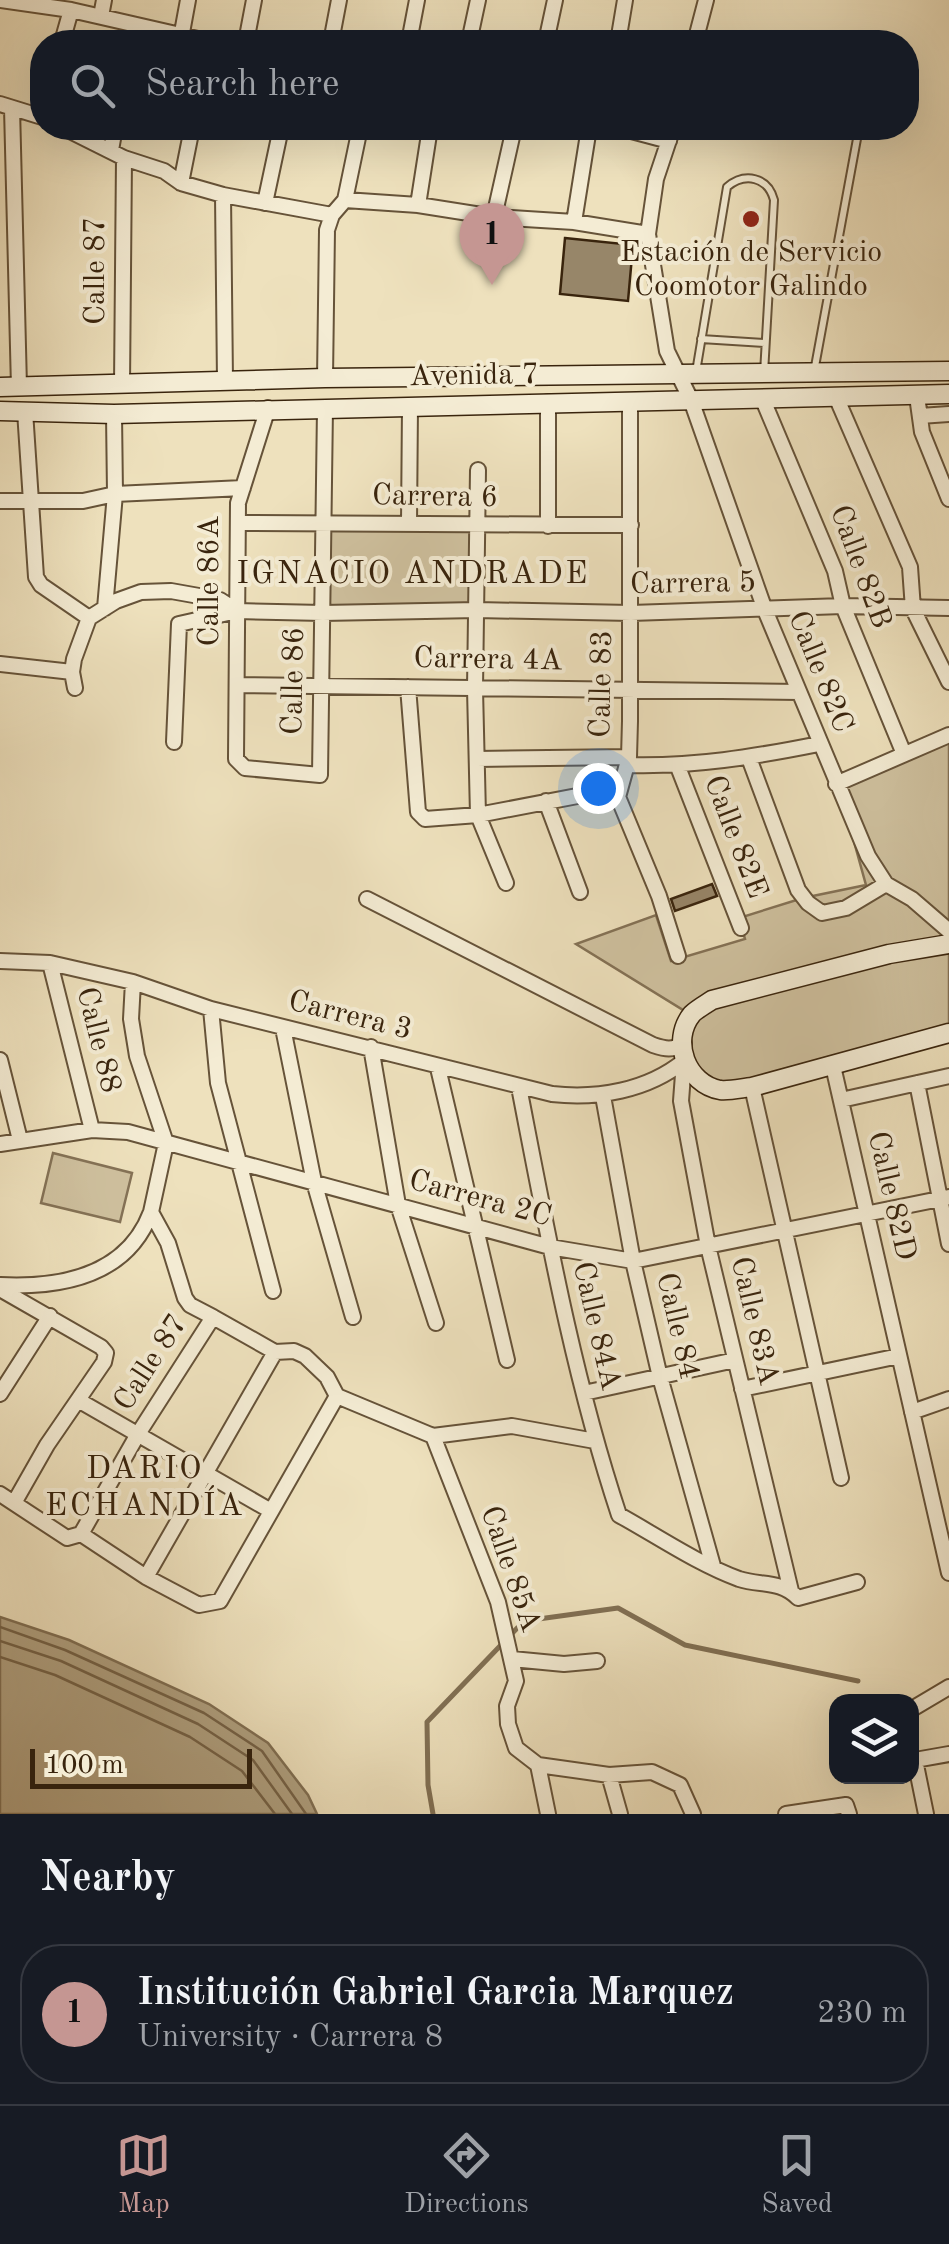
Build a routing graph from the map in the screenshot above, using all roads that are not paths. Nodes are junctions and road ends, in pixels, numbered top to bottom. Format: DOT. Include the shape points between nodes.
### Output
graph roads {
  1 [pos="104,0"];
  2 [pos="188,0"];
  3 [pos="254,0"];
  4 [pos="339,0"];
  5 [pos="417,0"];
  6 [pos="478,0"];
  7 [pos="555,0"];
  8 [pos="625,0"];
  9 [pos="706,0"];
  10 [pos="3,1"];
  11 [pos="37,3"];
  12 [pos="71,10"];
  13 [pos="100,16"];
  14 [pos="0,17"];
  15 [pos="134,24"];
  16 [pos="65,30"];
  17 [pos="133,30"];
  18 [pos="154,30"];
  19 [pos="182,30"];
  20 [pos="248,30"];
  21 [pos="333,30"];
  22 [pos="411,30"];
  23 [pos="472,30"];
  24 [pos="549,30"];
  25 [pos="620,30"];
  26 [pos="697,30"];
  27 [pos="6,106"];
  28 [pos="30,113"];
  29 [pos="89,140"];
  30 [pos="116,140"];
  31 [pos="189,140"];
  32 [pos="278,140"];
  33 [pos="358,140"];
  34 [pos="428,140"];
  35 [pos="511,140"];
  36 [pos="587,140"];
  37 [pos="669,140"];
  38 [pos="857,140"];
  39 [pos="118,154"];
  40 [pos="180,182"];
  41 [pos="223,195"];
  42 [pos="345,200"];
  43 [pos="265,204"];
  44 [pos="418,205"];
  45 [pos="0,213"];
  46 [pos="17,213"];
  47 [pos="332,215"];
  48 [pos="494,217"];
  49 [pos="574,222"];
  50 [pos="648,234"];
  51 [pos="702,339"];
  52 [pos="766,343"];
  53 [pos="949,370"];
  54 [pos="814,373"];
  55 [pos="764,374"];
  56 [pos="688,376"];
  57 [pos="324,378"];
  58 [pos="225,381"];
  59 [pos="122,385"];
  60 [pos="10,387"];
  61 [pos="949,394"];
  62 [pos="917,396"];
  63 [pos="837,399"];
  64 [pos="692,400"];
  65 [pos="762,400"];
  66 [pos="630,401"];
  67 [pos="548,402"];
  68 [pos="410,406"];
  69 [pos="268,408"];
  70 [pos="325,408"];
  71 [pos="0,411"];
  72 [pos="25,411"];
  73 [pos="114,414"];
  74 [pos="949,414"];
  75 [pos="920,416"];
  76 [pos="478,470"];
  77 [pos="243,488"];
  78 [pos="115,494"];
  79 [pos="949,498"];
  80 [pos="0,501"];
  81 [pos="29,501"];
  82 [pos="238,523"];
  83 [pos="325,524"];
  84 [pos="409,524"];
  85 [pos="477,524"];
  86 [pos="631,524"];
  87 [pos="548,526"];
  88 [pos="843,606"];
  89 [pos="105,608"];
  90 [pos="949,608"];
  91 [pos="914,609"];
  92 [pos="477,610"];
  93 [pos="764,610"];
  94 [pos="238,611"];
  95 [pos="323,613"];
  96 [pos="631,613"];
  97 [pos="89,618"];
  98 [pos="0,664"];
  99 [pos="72,672"];
  100 [pos="949,682"];
  101 [pos="237,685"];
  102 [pos="320,686"];
  103 [pos="408,687"];
  104 [pos="75,688"];
  105 [pos="630,688"];
  106 [pos="475,689"];
  107 [pos="799,692"];
  108 [pos="949,735"];
  109 [pos="174,742"];
  110 [pos="819,744"];
  111 [pos="904,754"];
  112 [pos="748,758"];
  113 [pos="476,759"];
  114 [pos="628,761"];
  115 [pos="678,767"];
  116 [pos="320,775"];
  117 [pos="836,784"];
  118 [pos="618,788"];
  119 [pos="546,800"];
  120 [pos="478,815"];
  121 [pos="506,883"];
  122 [pos="886,884"];
  123 [pos="580,892"];
  124 [pos="367,899"];
  125 [pos="741,928"];
  126 [pos="949,931"];
  127 [pos="949,944"];
  128 [pos="678,956"];
  129 [pos="0,961"];
  130 [pos="50,964"];
  131 [pos="134,982"];
  132 [pos="211,1009"];
  133 [pos="283,1028"];
  134 [pos="949,1033"];
  135 [pos="372,1047"];
  136 [pos="684,1052"];
  137 [pos="0,1060"];
  138 [pos="833,1066"];
  139 [pos="438,1068"];
  140 [pos="949,1076"];
  141 [pos="917,1084"];
  142 [pos="519,1087"];
  143 [pos="752,1087"];
  144 [pos="603,1096"];
  145 [pos="841,1100"];
  146 [pos="92,1130"];
  147 [pos="20,1140"];
  148 [pos="0,1144"];
  149 [pos="166,1144"];
  150 [pos="240,1164"];
  151 [pos="314,1182"];
  152 [pos="944,1198"];
  153 [pos="398,1205"];
  154 [pos="151,1212"];
  155 [pos="867,1213"];
  156 [pos="476,1226"];
  157 [pos="783,1230"];
  158 [pos="949,1244"];
  159 [pos="708,1246"];
  160 [pos="550,1247"];
  161 [pos="633,1261"];
  162 [pos="0,1287"];
  163 [pos="273,1291"];
  164 [pos="50,1316"];
  165 [pos="213,1317"];
  166 [pos="352,1317"];
  167 [pos="436,1323"];
  168 [pos="275,1352"];
  169 [pos="900,1356"];
  170 [pos="507,1360"];
  171 [pos="735,1360"];
  172 [pos="815,1374"];
  173 [pos="660,1377"];
  174 [pos="742,1389"];
  175 [pos="584,1393"];
  176 [pos="0,1394"];
  177 [pos="337,1396"];
  178 [pos="949,1399"];
  179 [pos="78,1400"];
  180 [pos="912,1412"];
  181 [pos="138,1434"];
  182 [pos="433,1436"];
  183 [pos="595,1442"];
  184 [pos="207,1472"];
  185 [pos="841,1478"];
  186 [pos="0,1494"];
  187 [pos="14,1503"];
  188 [pos="271,1511"];
  189 [pos="74,1536"];
  190 [pos="947,1553"];
  191 [pos="713,1566"];
  192 [pos="949,1573"];
  193 [pos="146,1577"];
  194 [pos="857,1582"];
  195 [pos="791,1590"];
  196 [pos="512,1659"];
  197 [pos="596,1661"];
  198 [pos="949,1687"];
  199 [pos="919,1706"];
  200 [pos="949,1754"];
  201 [pos="538,1765"];
  202 [pos="609,1775"];
  203 [pos="548,1814"];
  204 [pos="620,1814"];
  205 [pos="693,1814"];
  206 [pos="786,1814"];
  207 [pos="849,1814"];
  208 [pos="926,1814"];
  1 -- 13 [label="street"];
  2 -- 19 [label="street"];
  3 -- 20 [label="street"];
  4 -- 21 [label="street"];
  5 -- 22 [label="street"];
  6 -- 23 [label="street"];
  7 -- 24 [label="street"];
  8 -- 25 [label="street"];
  9 -- 26 [label="street"];
  10 -- 11 [label="street"];
  10 -- 14 [label="street"];
  11 -- 12 [label="street"];
  12 -- 13 [label="street"];
  12 -- 16 [label="street"];
  13 -- 15 [label="street"];
  15 -- 17 [label="street"];
  15 -- 18 [label="street"];
  27 -- 28 [label="street"];
  27 -- 46 [label="street"];
  29 -- 39 [label="street"];
  30 -- 39 [label="street, Calle 87"];
  31 -- 40 [label="street"];
  32 -- 43 [label="street"];
  33 -- 42 [label="street"];
  34 -- 44 [label="street"];
  35 -- 48 [label="street"];
  36 -- 49 [label="street"];
  37 -- 50 [label="street"];
  38 -- 54 [label="lane"];
  39 -- 40 [label="street"];
  39 -- 59 [label="street, Calle 87"];
  40 -- 41 [label="street"];
  41 -- 43 [label="street"];
  41 -- 58 [label="street"];
  42 -- 44 [label="street"];
  42 -- 47 [label="street"];
  43 -- 47 [label="street"];
  44 -- 48 [label="street"];
  45 -- 46 [label="street"];
  46 -- 60 [label="street"];
  47 -- 57 [label="street"];
  48 -- 49 [label="street"];
  49 -- 50 [label="street"];
  50 -- 56 [label="street" via="666,350"];
  51 -- 52 [label="lane"];
  51 -- 52 [label="lane" via="727,186 749,178 772,190 774,200"];
  51 -- 56 [label="lane"];
  52 -- 55 [label="lane"];
  53 -- 54 [label="main road, Avenida 7"];
  54 -- 55 [label="main road, Avenida 7"];
  55 -- 56 [label="main road, Avenida 7"];
  56 -- 57 [label="main road, Avenida 7"];
  56 -- 64 [label="street"];
  57 -- 58 [label="main road, Avenida 7"];
  58 -- 59 [label="main road, Avenida 7"];
  59 -- 60 [label="main road, Avenida 7"];
  61 -- 62 [label="main road, Avenida 7"];
  62 -- 63 [label="main road, Avenida 7"];
  62 -- 75 [label="street"];
  63 -- 65 [label="main road, Avenida 7"];
  63 -- 91 [label="street" via="910,567"];
  64 -- 65 [label="main road, Avenida 7"];
  64 -- 66 [label="main road, Avenida 7"];
  64 -- 93 [label="street, Calle 82C"];
  65 -- 88 [label="street, Calle 82B" via="835,570"];
  66 -- 67 [label="main road, Avenida 7"];
  66 -- 86 [label="street, Calle 83"];
  67 -- 68 [label="main road, Avenida 7"];
  67 -- 87 [label="street"];
  68 -- 70 [label="main road, Avenida 7"];
  68 -- 84 [label="street"];
  69 -- 70 [label="main road, Avenida 7"];
  69 -- 73 [label="main road, Avenida 7"];
  69 -- 77 [label="street, Calle 86A"];
  70 -- 83 [label="street, Calle 86"];
  71 -- 72 [label="main road, Avenida 7"];
  72 -- 73 [label="main road, Avenida 7"];
  72 -- 81 [label="street"];
  73 -- 78 [label="street"];
  74 -- 75 [label="street"];
  75 -- 79 [label="street"];
  76 -- 85 [label="street"];
  77 -- 78 [label="street"];
  77 -- 82 [label="street, Calle 86A"];
  78 -- 81 [label="street"];
  78 -- 89 [label="street"];
  80 -- 81 [label="street"];
  81 -- 97 [label="street" via="36,577"];
  82 -- 83 [label="street, Carrera 6"];
  82 -- 94 [label="street, Calle 86A"];
  83 -- 84 [label="street, Carrera 6"];
  83 -- 95 [label="street, Calle 86"];
  84 -- 85 [label="street, Carrera 6"];
  85 -- 87 [label="street, Carrera 6"];
  85 -- 92 [label="street"];
  86 -- 87 [label="street, Carrera 6"];
  86 -- 96 [label="street, Calle 83"];
  88 -- 91 [label="street, Carrera 5"];
  88 -- 93 [label="street, Carrera 5"];
  88 -- 111 [label="street, Calle 82B"];
  89 -- 94 [label="street, Carrera 5" via="126,596 171,591 220,600"];
  89 -- 97 [label="street, Carrera 5"];
  90 -- 91 [label="street, Carrera 5"];
  91 -- 100 [label="street"];
  92 -- 95 [label="street, Carrera 5"];
  92 -- 96 [label="street, Carrera 5"];
  92 -- 106 [label="street"];
  93 -- 96 [label="street, Carrera 5"];
  93 -- 107 [label="street, Calle 82C"];
  94 -- 95 [label="street, Carrera 5"];
  94 -- 101 [label="street, Calle 86A"];
  94 -- 109 [label="street" via="178,624"];
  95 -- 102 [label="street, Calle 86"];
  96 -- 105 [label="street, Calle 83"];
  97 -- 99 [label="street"];
  98 -- 99 [label="street"];
  99 -- 104 [label="street"];
  101 -- 102 [label="street, Carrera 4A"];
  101 -- 116 [label="street, Calle 86A" via="236,759 245,768"];
  102 -- 103 [label="street, Carrera 4A"];
  102 -- 116 [label="street, Calle 86"];
  103 -- 106 [label="street, Carrera 4A"];
  103 -- 120 [label="street" via="418,812 425,819"];
  105 -- 106 [label="street, Carrera 4A"];
  105 -- 107 [label="street, Carrera 4A"];
  105 -- 114 [label="street, Calle 83"];
  106 -- 113 [label="street"];
  107 -- 110 [label="street, Calle 82C"];
  108 -- 111 [label="street"];
  110 -- 112 [label="street"];
  110 -- 117 [label="street, Calle 82C"];
  111 -- 117 [label="street"];
  112 -- 115 [label="street"];
  112 -- 122 [label="street" via="808,904 822,912 846,908"];
  113 -- 114 [label="street"];
  113 -- 120 [label="street"];
  114 -- 115 [label="street"];
  114 -- 118 [label="street, Calle 83"];
  115 -- 125 [label="street, Calle 82E"];
  117 -- 122 [label="street, Calle 82C"];
  118 -- 119 [label="street"];
  118 -- 128 [label="street"];
  119 -- 120 [label="street"];
  119 -- 123 [label="street"];
  120 -- 121 [label="street"];
  122 -- 126 [label="street, Calle 82C"];
  124 -- 136 [label="street" via="573,1007 653,1045"];
  127 -- 136 [label="main road" via="712,1000 691,1015"];
  129 -- 130 [label="street, Carrera 3"];
  130 -- 131 [label="street, Carrera 3"];
  130 -- 146 [label="street, Calle 88"];
  131 -- 132 [label="street, Carrera 3"];
  131 -- 149 [label="street" via="137,1056"];
  132 -- 133 [label="street, Carrera 3"];
  132 -- 150 [label="street" via="218,1082"];
  133 -- 135 [label="street, Carrera 3"];
  133 -- 151 [label="street"];
  134 -- 138 [label="main road"];
  135 -- 139 [label="street, Carrera 3"];
  135 -- 153 [label="street"];
  136 -- 143 [label="main road" via="700,1083 722,1090"];
  136 -- 144 [label="street, Carrera 3" via="663,1075"];
  136 -- 159 [label="street, Calle 83A" via="680,1101"];
  137 -- 147 [label="street"];
  138 -- 143 [label="main road"];
  138 -- 145 [label="street, Calle 82D"];
  139 -- 142 [label="street, Carrera 3"];
  139 -- 156 [label="street"];
  140 -- 141 [label="street"];
  141 -- 145 [label="street"];
  141 -- 152 [label="street"];
  142 -- 144 [label="street, Carrera 3"];
  142 -- 160 [label="street, Calle 84A"];
  143 -- 157 [label="street"];
  144 -- 161 [label="street, Calle 84"];
  145 -- 155 [label="street, Calle 82D"];
  146 -- 147 [label="street, Carrera 2C"];
  146 -- 149 [label="street, Carrera 2C"];
  147 -- 148 [label="street, Carrera 2C"];
  149 -- 150 [label="street, Carrera 2C"];
  149 -- 154 [label="street"];
  150 -- 151 [label="street, Carrera 2C"];
  150 -- 163 [label="street"];
  151 -- 153 [label="street, Carrera 2C"];
  151 -- 166 [label="street"];
  152 -- 155 [label="street, Carrera 2C"];
  152 -- 158 [label="street"];
  153 -- 156 [label="street, Carrera 2C"];
  153 -- 167 [label="street"];
  154 -- 162 [label="street" via="124,1254 93,1274 51,1286"];
  154 -- 165 [label="street, Calle 87" via="190,1306"];
  155 -- 157 [label="street, Carrera 2C"];
  155 -- 169 [label="street, Calle 82D"];
  156 -- 160 [label="street, Carrera 2C"];
  156 -- 170 [label="street"];
  157 -- 159 [label="street, Carrera 2C"];
  157 -- 172 [label="street"];
  159 -- 161 [label="street, Carrera 2C"];
  159 -- 171 [label="street, Calle 83A"];
  160 -- 161 [label="street, Carrera 2C"];
  160 -- 175 [label="street, Calle 84A"];
  161 -- 173 [label="street, Calle 84"];
  162 -- 164 [label="street"];
  164 -- 176 [label="street"];
  164 -- 179 [label="street" via="106,1353"];
  165 -- 168 [label="street"];
  165 -- 181 [label="street, Calle 87"];
  168 -- 177 [label="street" via="306,1356"];
  168 -- 184 [label="street"];
  169 -- 172 [label="street"];
  169 -- 180 [label="street, Calle 82D"];
  171 -- 173 [label="street"];
  171 -- 174 [label="street, Calle 83A"];
  172 -- 174 [label="street"];
  172 -- 185 [label="street"];
  173 -- 175 [label="street"];
  173 -- 191 [label="street, Calle 84"];
  174 -- 195 [label="street, Calle 83A"];
  175 -- 183 [label="street, Calle 84A"];
  177 -- 182 [label="street"];
  177 -- 188 [label="street"];
  178 -- 180 [label="street"];
  179 -- 181 [label="street"];
  179 -- 187 [label="street"];
  180 -- 190 [label="street, Calle 82D"];
  181 -- 184 [label="street"];
  181 -- 189 [label="street, Calle 87"];
  182 -- 183 [label="street" via="512,1426"];
  182 -- 196 [label="street, Calle 85A" via="498,1602"];
  183 -- 191 [label="street, Calle 84A" via="618,1515"];
  184 -- 188 [label="street"];
  184 -- 193 [label="street"];
  186 -- 187 [label="street"];
  187 -- 189 [label="street"];
  188 -- 193 [label="street" via="220,1601 199,1605"];
  189 -- 193 [label="street"];
  190 -- 192 [label="street, Calle 82D"];
  191 -- 195 [label="street"];
  194 -- 195 [label="street" via="798,1598"];
  196 -- 197 [label="street"];
  196 -- 201 [label="street, Calle 85A" via="516,1681 508,1724 516,1748"];
  198 -- 199 [label="street"];
  200 -- 208 [label="street" via="915,1760"];
  201 -- 202 [label="street"];
  201 -- 203 [label="street, Calle 85A"];
  202 -- 204 [label="street"];
  202 -- 205 [label="street" via="652,1772 680,1785"];
  206 -- 207 [label="street" via="846,1804"];
}
